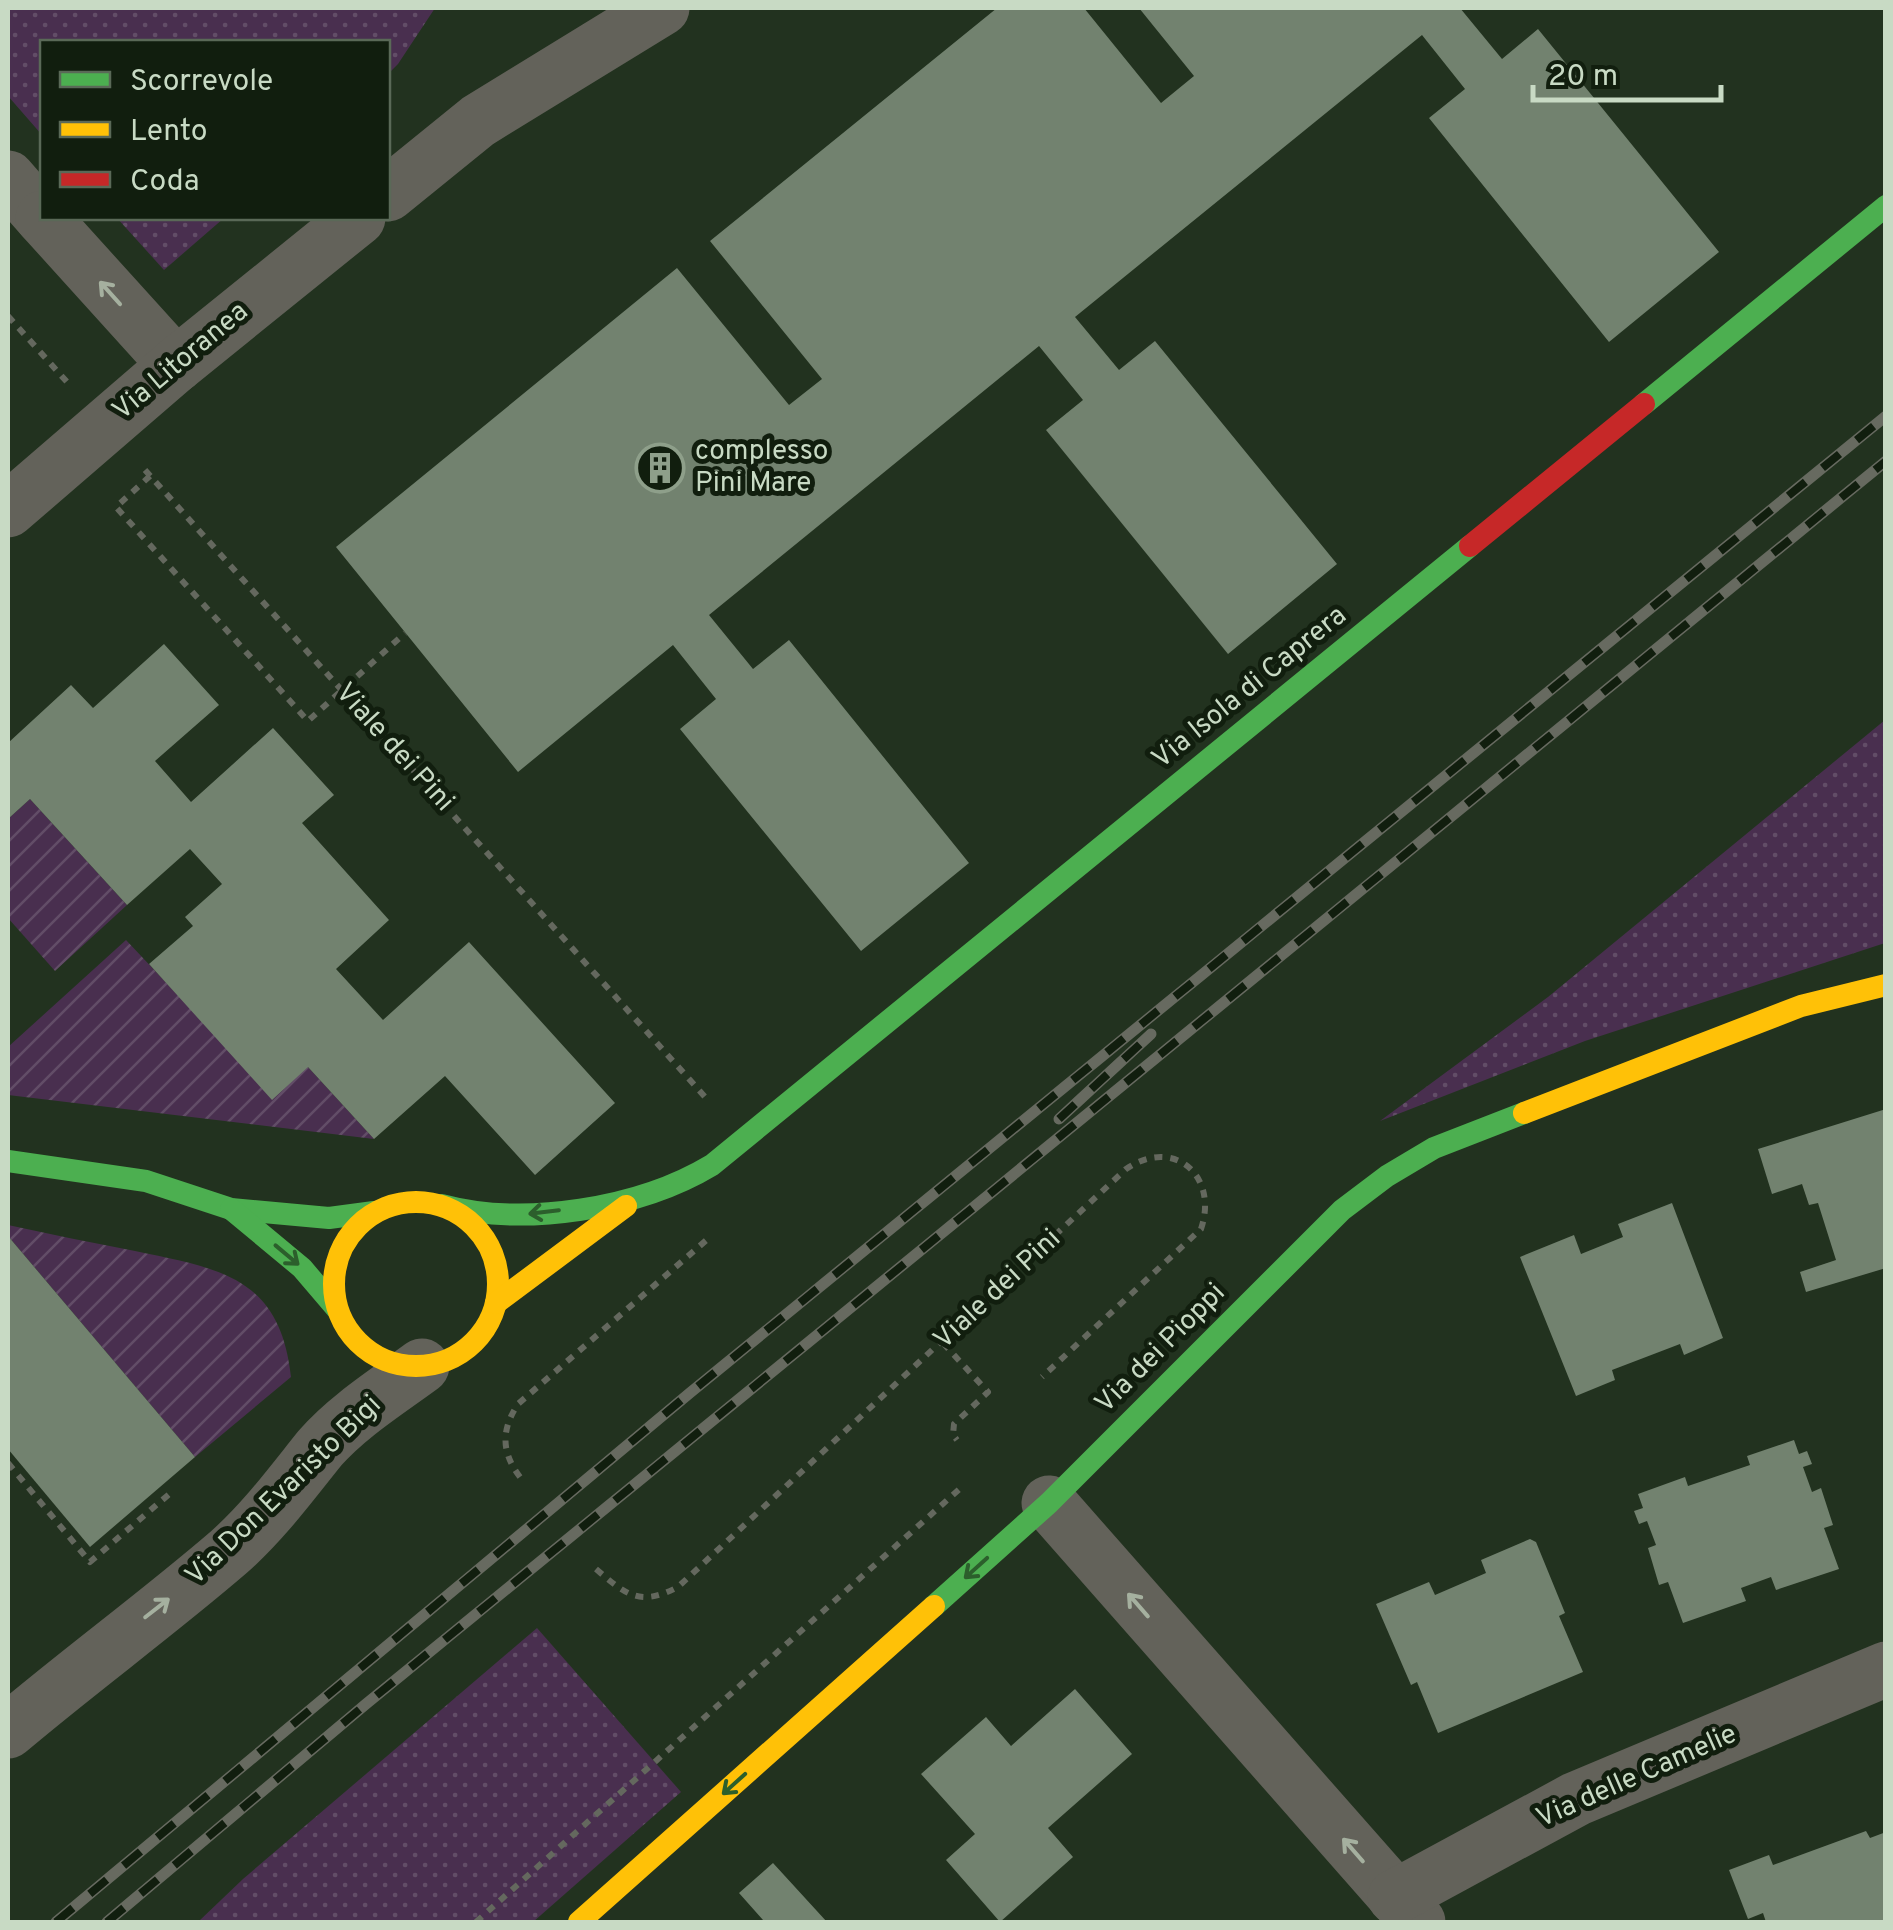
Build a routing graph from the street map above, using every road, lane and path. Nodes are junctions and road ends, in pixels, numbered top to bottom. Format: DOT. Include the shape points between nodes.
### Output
graph roads {
  1 [pos="662,8"];
  2 [pos="8,178"];
  3 [pos="390,192"];
  4 [pos="1886,206"];
  5 [pos="40,214"];
  6 [pos="46,220"];
  7 [pos="356,220"];
  8 [pos="8,316"];
  9 [pos="176,366"];
  10 [pos="68,384"];
  11 [pos="8,510"];
  12 [pos="405,633"];
  13 [pos="342,691"];
  14 [pos="1886,985"];
  15 [pos="712,1104"];
  16 [pos="8,1161"];
  17 [pos="640,1195"];
  18 [pos="442,1206"];
  19 [pos="230,1208"];
  20 [pos="374,1212"];
  21 [pos="724,1226"];
  22 [pos="496,1303"];
  23 [pos="337,1308"];
  24 [pos="943,1343"];
  25 [pos="422,1366"];
  26 [pos="1042,1378"];
  27 [pos="957,1440"];
  28 [pos="8,1463"];
  29 [pos="520,1478"];
  30 [pos="964,1485"];
  31 [pos="174,1490"];
  32 [pos="1049,1503"];
  33 [pos="596,1570"];
  34 [pos="1886,1669"];
  35 [pos="8,1732"];
  36 [pos="1406,1910"];
  37 [pos="476,1922"];
  38 [pos="579,1922"];
  1 -- 3 [label="street" via="478,122"];
  2 -- 5 [label="street"];
  4 -- 17 [label="street, Via Isola di Caprera" via="744,1141 706,1169"];
  9 -- 6 [label="street, one-way"];
  7 -- 9 [label="street, Via Litoranea"];
  8 -- 10 [label="path"];
  9 -- 11 [label="street, Via Litoranea"];
  12 -- 13 [label="path"];
  13 -- 13 [label="path, Viale dei Pini" via="308,721 116,506 150,476"];
  13 -- 15 [label="path, Viale dei Pini"];
  14 -- 32 [label="street, Via dei Pioppi" via="1801,1006 1561,1097 1434,1148 1387,1176 1342,1210"];
  16 -- 19 [label="street" via="146,1181"];
  17 -- 18 [label="street, Via Isola di Caprera, one-way" via="522,1215"];
  17 -- 22 [label="street, Via Isola di Caprera"];
  18 -- 20 [label="street" via="396,1204"];
  18 -- 22 [label="street" via="468,1220 488,1243 497,1272"];
  19 -- 20 [label="street" via="329,1218"];
  19 -- 23 [label="street, Via Don Evaristo Bigi, one-way" via="302,1268"];
  20 -- 23 [label="street" via="340,1254"];
  21 -- 29 [label="path" via="518,1404 504,1433"];
  22 -- 25 [label="street, Via Don Evaristo Bigi" via="469,1346"];
  23 -- 25 [label="street, Via Don Evaristo Bigi" via="369,1352"];
  24 -- 26 [label="path, Viale dei Pini" via="1126,1169 1153,1156 1182,1162 1203,1184 1201,1229"];
  24 -- 27 [label="path" via="988,1392 954,1424"];
  24 -- 33 [label="path, Viale dei Pini" via="678,1587 643,1598"];
  35 -- 25 [label="street, Via Don Evaristo Bigi, one-way" via="230,1551 321,1448"];
  28 -- 31 [label="path" via="90,1562"];
  30 -- 37 [label="path"];
  36 -- 32 [label="street, one-way"];
  32 -- 38 [label="street, Via dei Pioppi, one-way"];
  34 -- 36 [label="street, Via delle Camelie" via="1576,1799"];
}
